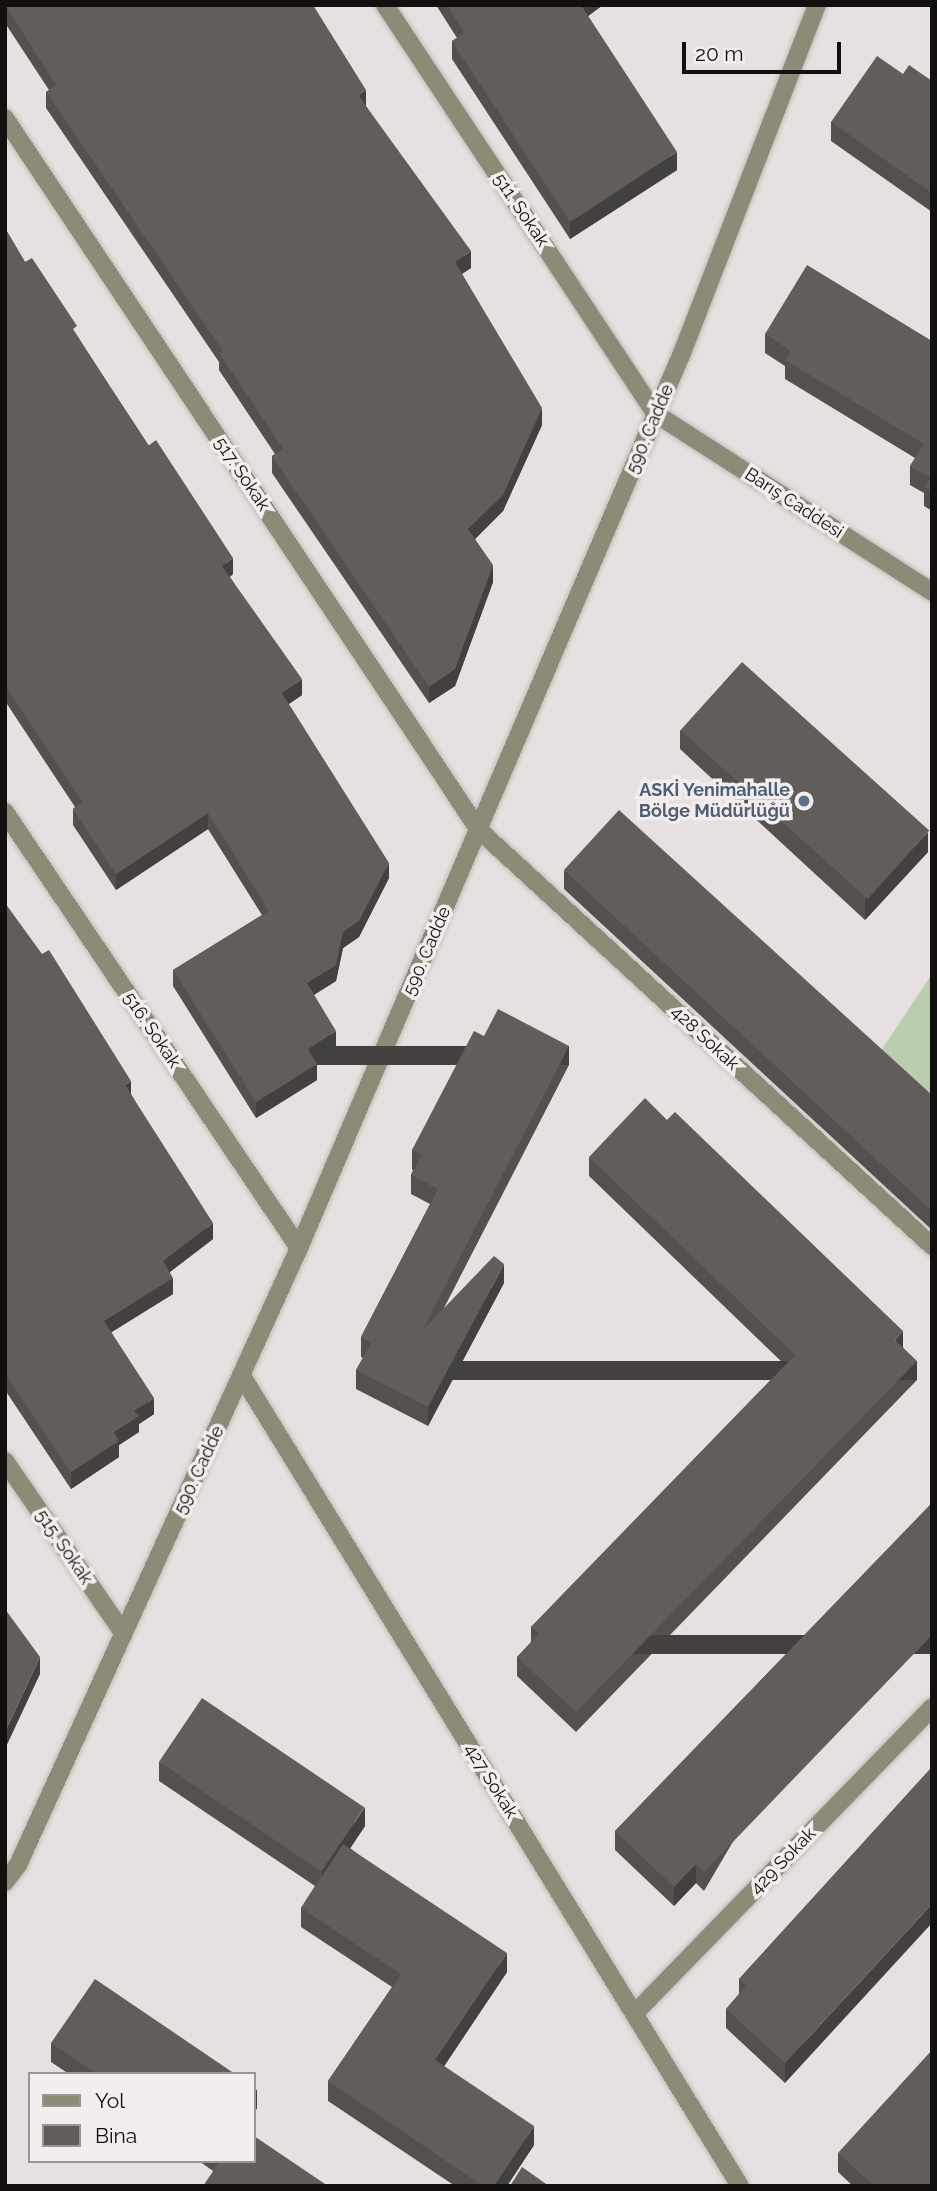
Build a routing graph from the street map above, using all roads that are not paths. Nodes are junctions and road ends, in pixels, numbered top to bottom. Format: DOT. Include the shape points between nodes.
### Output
graph roads {
  1 [pos="385,5"];
  2 [pos="817,5"];
  3 [pos="5,118"];
  4 [pos="656,414"];
  5 [pos="932,592"];
  6 [pos="5,812"];
  7 [pos="479,830"];
  8 [pos="932,1246"];
  9 [pos="299,1248"];
  10 [pos="242,1376"];
  11 [pos="5,1461"];
  12 [pos="123,1633"];
  13 [pos="932,1708"];
  14 [pos="5,1882"];
  15 [pos="635,2013"];
  16 [pos="740,2186"];
  1 -- 4 [label="street, 511. Sokak"];
  2 -- 4 [label="street, 590. Cadde"];
  3 -- 7 [label="street, 517. Sokak"];
  4 -- 5 [label="street, Barış Caddesi"];
  4 -- 7 [label="street, 590. Cadde"];
  6 -- 9 [label="street, 516. Sokak"];
  7 -- 8 [label="street, 428 Sokak"];
  7 -- 9 [label="street, 590. Cadde"];
  9 -- 10 [label="street, 590. Cadde"];
  10 -- 12 [label="street, 590. Cadde"];
  10 -- 15 [label="street, 427 Sokak"];
  11 -- 12 [label="street, 515. Sokak"];
  12 -- 14 [label="street, 590. Cadde" via="18,1864"];
  13 -- 15 [label="street, 429 Sokak"];
  15 -- 16 [label="street, 427 Sokak"];
}
